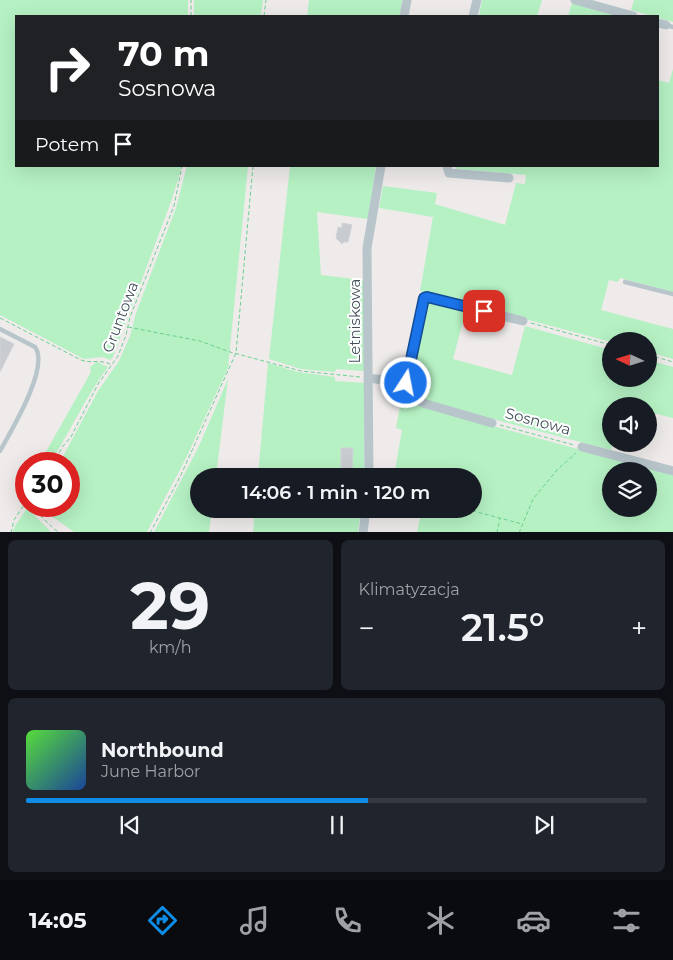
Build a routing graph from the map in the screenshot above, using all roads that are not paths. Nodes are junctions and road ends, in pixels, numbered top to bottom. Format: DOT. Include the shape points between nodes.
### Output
graph roads {
  1 [pos="406,0"];
  2 [pos="477,0"];
  3 [pos="574,0"];
  4 [pos="404,15"];
  5 [pos="473,15"];
  6 [pos="629,15"];
  7 [pos="381,167"];
  8 [pos="447,167"];
  9 [pos="509,178"];
  10 [pos="625,282"];
  11 [pos="673,294"];
  12 [pos="523,321"];
  13 [pos="0,329"];
  14 [pos="368,378"];
  15 [pos="406,383"];
  16 [pos="492,423"];
  17 [pos="582,447"];
  18 [pos="0,451"];
  19 [pos="369,468"];
  20 [pos="673,471"];
  21 [pos="365,518"];
  22 [pos="363,532"];
  1 -- 4 [label="street"];
  2 -- 5 [label="street"];
  3 -- 6 [label="street"];
  7 -- 14 [label="street, Letniskowa" via="368,248"];
  8 -- 9 [label="street" via="449,173"];
  10 -- 11 [label="lane"];
  12 -- 15 [label="street" via="425,297"];
  13 -- 18 [label="lane" via="38,350 31,392"];
  14 -- 15 [label="street"];
  14 -- 19 [label="street, Letniskowa"];
  15 -- 16 [label="street, Sosnowa" via="416,400"];
  17 -- 20 [label="street, Sosnowa"];
  21 -- 22 [label="street"];
}
